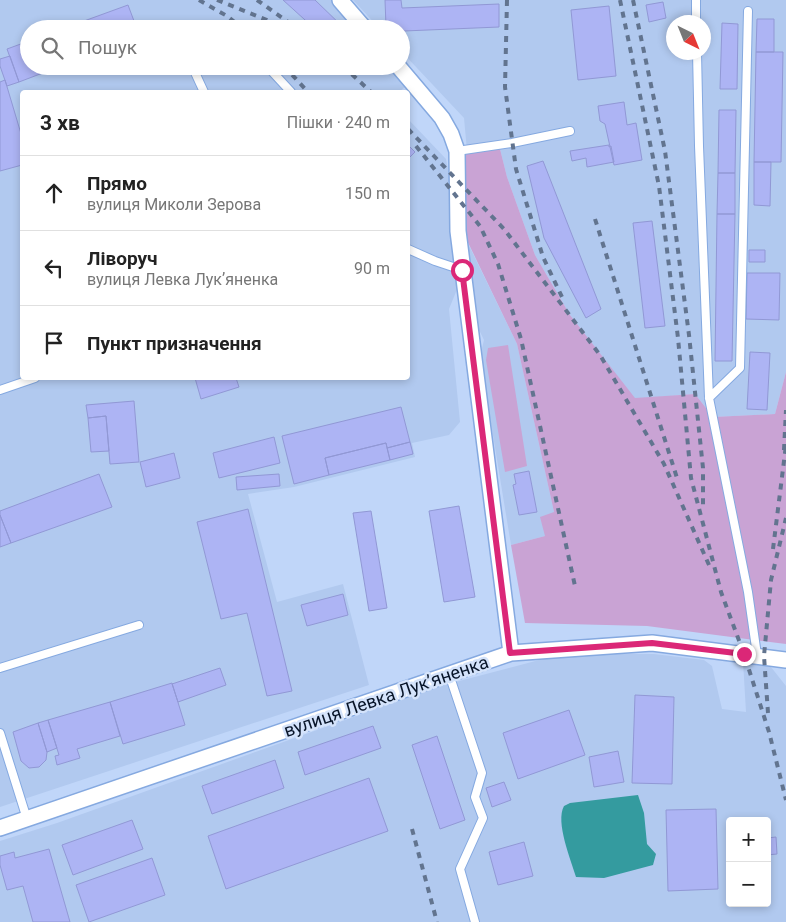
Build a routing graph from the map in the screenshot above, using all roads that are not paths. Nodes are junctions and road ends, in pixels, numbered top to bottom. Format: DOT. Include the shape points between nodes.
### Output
graph roads {
  1 [pos="340,0"];
  2 [pos="696,0"];
  3 [pos="748,10"];
  4 [pos="696,15"];
  5 [pos="357,20"];
  6 [pos="697,60"];
  7 [pos="196,75"];
  8 [pos="275,75"];
  9 [pos="406,75"];
  10 [pos="203,90"];
  11 [pos="289,90"];
  12 [pos="570,131"];
  13 [pos="456,151"];
  14 [pos="410,250"];
  15 [pos="462,270"];
  16 [pos="29,380"];
  17 [pos="0,390"];
  18 [pos="709,398"];
  19 [pos="139,625"];
  20 [pos="510,653"];
  21 [pos="756,655"];
  22 [pos="786,660"];
  23 [pos="0,668"];
  24 [pos="449,674"];
  25 [pos="0,733"];
  26 [pos="27,819"];
  27 [pos="0,828"];
  28 [pos="476,922"];
  1 -- 5 [label="street"];
  2 -- 4 [label="lane"];
  3 -- 18 [label="lane" via="740,368"];
  6 -- 18 [label="lane"];
  7 -- 10 [label="lane"];
  8 -- 11 [label="lane"];
  9 -- 13 [label="street" via="442,118"];
  12 -- 13 [label="lane"];
  13 -- 15 [label="street"];
  14 -- 15 [label="lane"];
  15 -- 20 [label="street"];
  16 -- 17 [label="lane"];
  18 -- 21 [label="lane" via="748,592"];
  19 -- 23 [label="lane"];
  20 -- 21 [label="street, вулиця Левка Лукʼяненка" via="652,643"];
  20 -- 24 [label="street, вулиця Левка Лукʼяненка"];
  21 -- 22 [label="street, вулиця Левка Лукʼяненка"];
  24 -- 26 [label="street, вулиця Левка Лукʼяненка"];
  24 -- 28 [label="lane" via="482,773 475,796 483,818 460,869"];
  25 -- 26 [label="lane"];
  26 -- 27 [label="street, вулиця Левка Лукʼяненка"];
}
